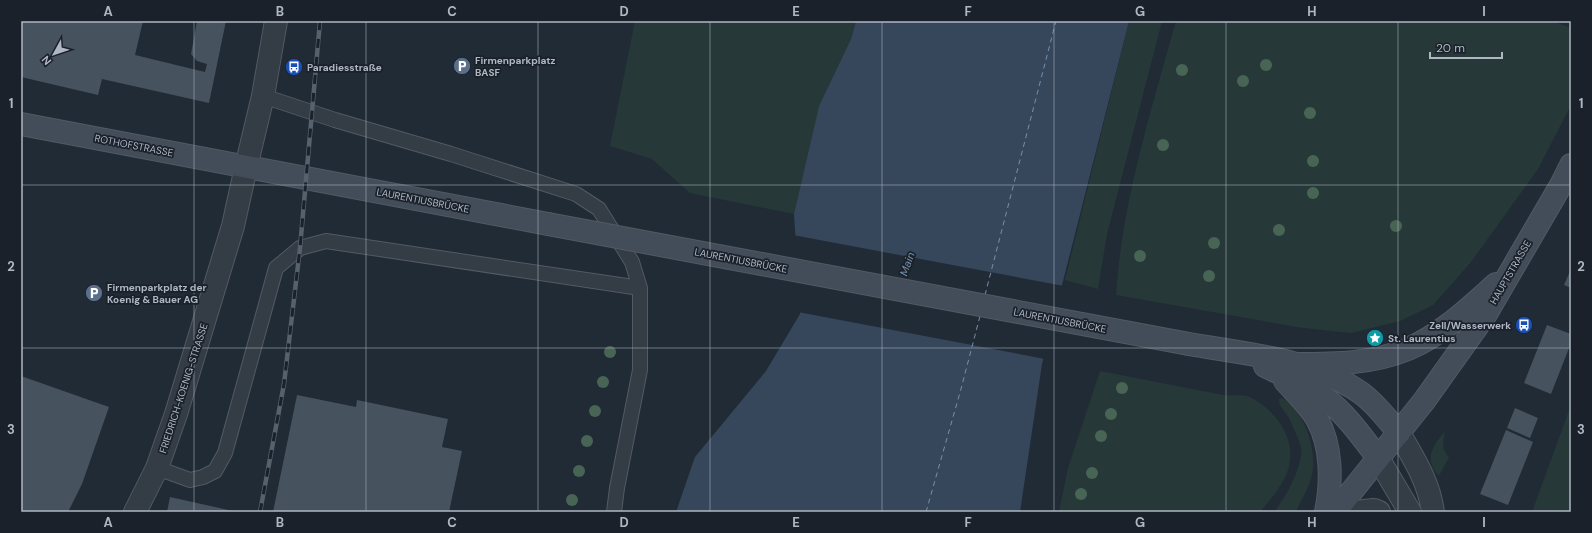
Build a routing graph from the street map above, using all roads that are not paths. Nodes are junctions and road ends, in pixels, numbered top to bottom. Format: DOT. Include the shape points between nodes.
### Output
graph roads {
  1 [pos="276,21"];
  2 [pos="263,96"];
  3 [pos="21,124"];
  4 [pos="1571,165"];
  5 [pos="246,167"];
  6 [pos="1509,273"];
  7 [pos="640,288"];
  8 [pos="1286,368"];
  9 [pos="1399,433"];
  10 [pos="1378,458"];
  11 [pos="157,468"];
  12 [pos="135,512"];
  13 [pos="614,512"];
  14 [pos="1326,512"];
  15 [pos="1335,512"];
  16 [pos="1355,512"];
  17 [pos="1379,512"];
  18 [pos="1410,512"];
  19 [pos="1433,512"];
  1 -- 2 [label="street"];
  2 -- 5 [label="street"];
  2 -- 7 [label="lane" via="576,194 599,209 632,262"];
  3 -- 5 [label="main road, ROTHOFSTRASSE"];
  4 -- 6 [label="main road, HAUPTSTRASSE"];
  5 -- 8 [label="main road, LAURENTIUSBRÜCKE, bridge" via="1236,352"];
  5 -- 11 [label="street, FRIEDRICH-KOENIG-STRASSE" via="233,226"];
  6 -- 8 [label="main road" via="1465,312 1432,336 1408,349 1368,360"];
  6 -- 9 [label="main road, HAUPTSTRASSE" via="1486,314"];
  7 -- 11 [label="lane" via="326,241 300,248 276,268 225,453 215,471 190,480"];
  7 -- 13 [label="lane" via="640,370"];
  8 -- 9 [label="main road, LAURENTIUSBRÜCKE" via="1337,378 1362,394 1381,411"];
  8 -- 10 [label="main road, LAURENTIUSBRÜCKE" via="1343,415"];
  8 -- 14 [label="main road" via="1300,398 1317,419 1325,439 1330,480"];
  9 -- 10 [label="main road, HAUPTSTRASSE"];
  9 -- 19 [label="street" via="1422,474 1431,496"];
  10 -- 15 [label="main road, HAUPTSTRASSE"];
  10 -- 18 [label="street"];
  11 -- 12 [label="street, FRIEDRICH-KOENIG-STRASSE"];
  16 -- 17 [label="street"];
}
